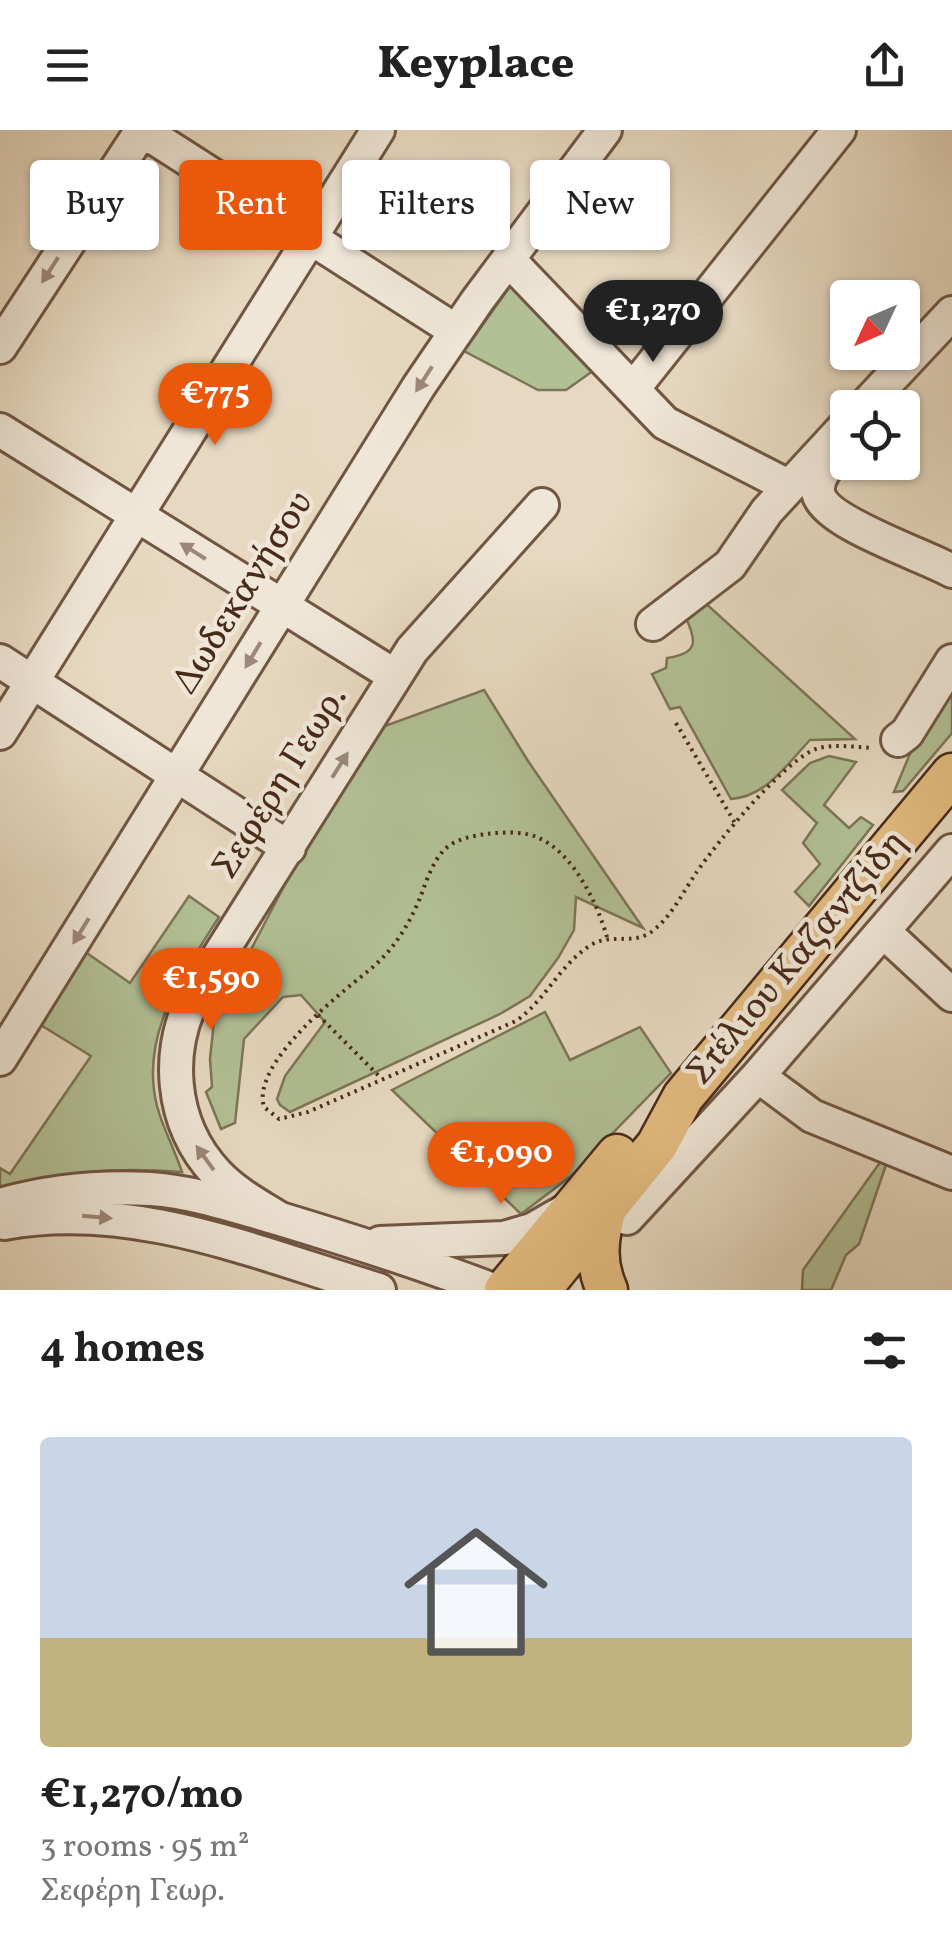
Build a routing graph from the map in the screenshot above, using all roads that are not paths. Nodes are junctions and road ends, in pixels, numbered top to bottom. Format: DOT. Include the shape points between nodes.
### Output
graph roads {
  1 [pos="142,130"];
  2 [pos="378,130"];
  3 [pos="605,130"];
  4 [pos="827,131"];
  5 [pos="189,160"];
  6 [pos="322,219"];
  7 [pos="322,246"];
  8 [pos="302,250"];
  9 [pos="508,259"];
  10 [pos="952,313"];
  11 [pos="456,330"];
  12 [pos="0,347"];
  13 [pos="633,389"];
  14 [pos="880,390"];
  15 [pos="0,430"];
  16 [pos="830,443"];
  17 [pos="830,467"];
  18 [pos="788,486"];
  19 [pos="542,504"];
  20 [pos="136,515"];
  21 [pos="952,571"];
  22 [pos="282,606"];
  23 [pos="653,624"];
  24 [pos="952,661"];
  25 [pos="0,662"];
  26 [pos="395,676"];
  27 [pos="32,682"];
  28 [pos="0,732"];
  29 [pos="898,740"];
  30 [pos="952,774"];
  31 [pos="179,776"];
  32 [pos="289,848"];
  33 [pos="952,851"];
  34 [pos="884,932"];
  35 [pos="952,996"];
  36 [pos="0,1057"];
  37 [pos="758,1076"];
  38 [pos="952,1173"];
  39 [pos="0,1205"];
  40 [pos="601,1212"];
  41 [pos="280,1219"];
  42 [pos="0,1224"];
  43 [pos="366,1246"];
  44 [pos="308,1269"];
  45 [pos="344,1290"];
  46 [pos="380,1290"];
  47 [pos="493,1290"];
  48 [pos="505,1290"];
  49 [pos="540,1290"];
  50 [pos="607,1290"];
  1 -- 5 [label="street"];
  1 -- 12 [label="street, one-way"];
  2 -- 6 [label="street"];
  3 -- 9 [label="street, Δωδεκανήσου"];
  4 -- 13 [label="street"];
  7 -- 11 [label="street"];
  8 -- 20 [label="street"];
  9 -- 11 [label="street, Δωδεκανήσου"];
  9 -- 13 [label="street"];
  10 -- 14 [label="street"];
  11 -- 22 [label="street, Δωδεκανήσου, one-way"];
  13 -- 18 [label="street" via="672,428"];
  15 -- 20 [label="street"];
  16 -- 18 [label="street"];
  17 -- 21 [label="street" via="818,494 826,507"];
  18 -- 23 [label="street" via="730,565"];
  19 -- 26 [label="street, Σεφέρη Γεωρ."];
  22 -- 20 [label="street, one-way"];
  20 -- 27 [label="street"];
  22 -- 26 [label="street"];
  22 -- 31 [label="street, Δωδεκανήσου, one-way"];
  24 -- 29 [label="street"];
  25 -- 27 [label="street"];
  32 -- 26 [label="street, Σεφέρη Γεωρ., one-way"];
  27 -- 28 [label="street"];
  27 -- 31 [label="street"];
  30 -- 40 [label="main road, Στέλιου Καζαντζίδη" via="684,1097 657,1145"];
  31 -- 32 [label="street"];
  31 -- 36 [label="street, Δωδεκανήσου, one-way"];
  41 -- 32 [label="street, Σεφέρη Γεωρ., one-way" via="224,1181 201,1154 185,1122 174,1055 192,1000"];
  33 -- 34 [label="street"];
  34 -- 35 [label="street"];
  34 -- 37 [label="street"];
  37 -- 38 [label="street" via="812,1116"];
  37 -- 40 [label="street"];
  39 -- 41 [label="street" via="67,1191 152,1190"];
  40 -- 43 [label="street" via="504,1238"];
  40 -- 48 [label="main road, Στέλιου Καζαντζίδη"];
  40 -- 49 [label="main road, Στέλιου Καζαντζίδη"];
  40 -- 50 [label="main road" via="597,1250"];
  41 -- 43 [label="street"];
  42 -- 44 [label="street, one-way" via="82,1216 122,1220"];
  43 -- 47 [label="street"];
  44 -- 45 [label="street"];
  44 -- 46 [label="street"];
}
